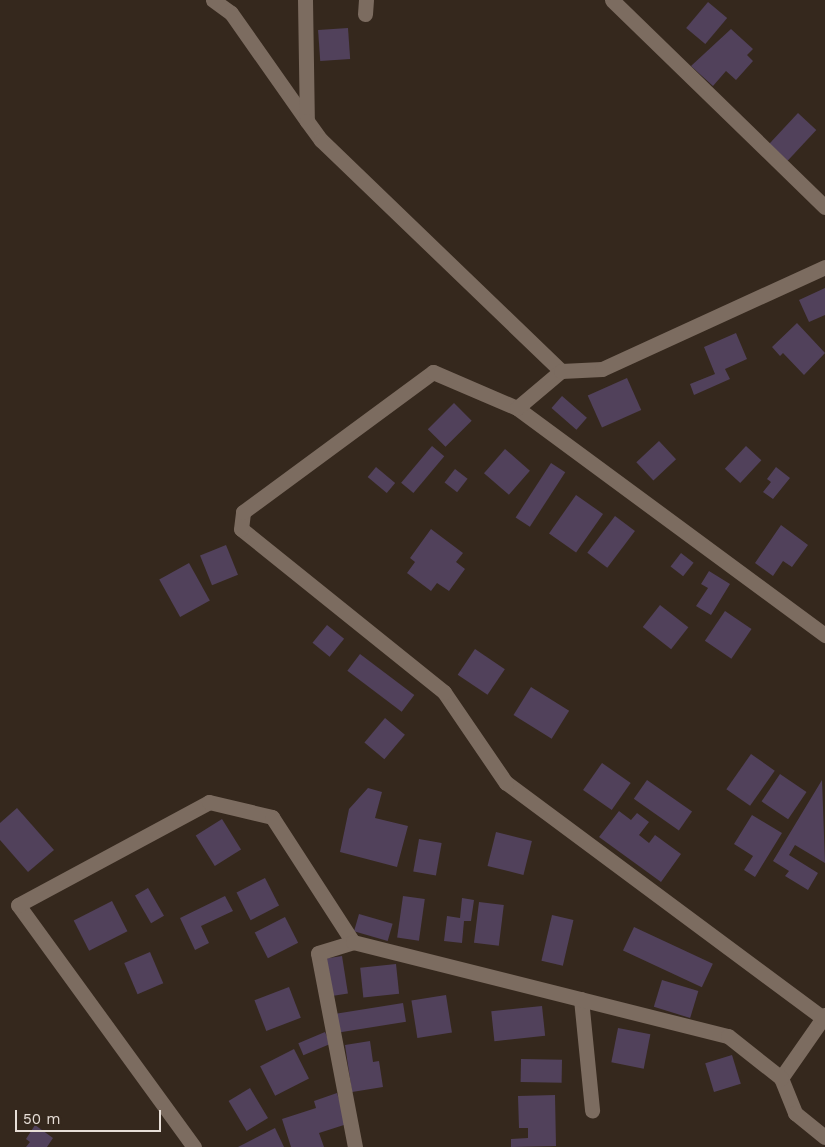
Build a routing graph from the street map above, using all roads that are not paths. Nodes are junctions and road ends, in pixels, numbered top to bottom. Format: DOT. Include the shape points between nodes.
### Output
graph roads {
  1 [pos="214,0"];
  2 [pos="305,0"];
  3 [pos="612,0"];
  4 [pos="307,121"];
  5 [pos="825,208"];
  6 [pos="825,267"];
  7 [pos="561,371"];
  8 [pos="516,408"];
  9 [pos="825,635"];
  10 [pos="353,942"];
  11 [pos="580,999"];
  12 [pos="824,1017"];
  13 [pos="781,1078"];
  14 [pos="592,1110"];
  15 [pos="825,1137"];
  16 [pos="194,1147"];
  17 [pos="355,1147"];
  1 -- 4 [label="street" via="230,13"];
  2 -- 4 [label="street"];
  3 -- 5 [label="street"];
  4 -- 7 [label="street" via="321,140"];
  6 -- 7 [label="street" via="602,369"];
  7 -- 8 [label="street"];
  8 -- 9 [label="street"];
  8 -- 12 [label="street" via="433,372 243,512 241,529 444,692 506,783"];
  10 -- 11 [label="street"];
  10 -- 16 [label="street" via="272,817 209,802 18,905"];
  10 -- 17 [label="street" via="318,953"];
  11 -- 13 [label="street" via="728,1036"];
  11 -- 14 [label="street"];
  12 -- 13 [label="street"];
  13 -- 15 [label="street" via="795,1113"];
}
